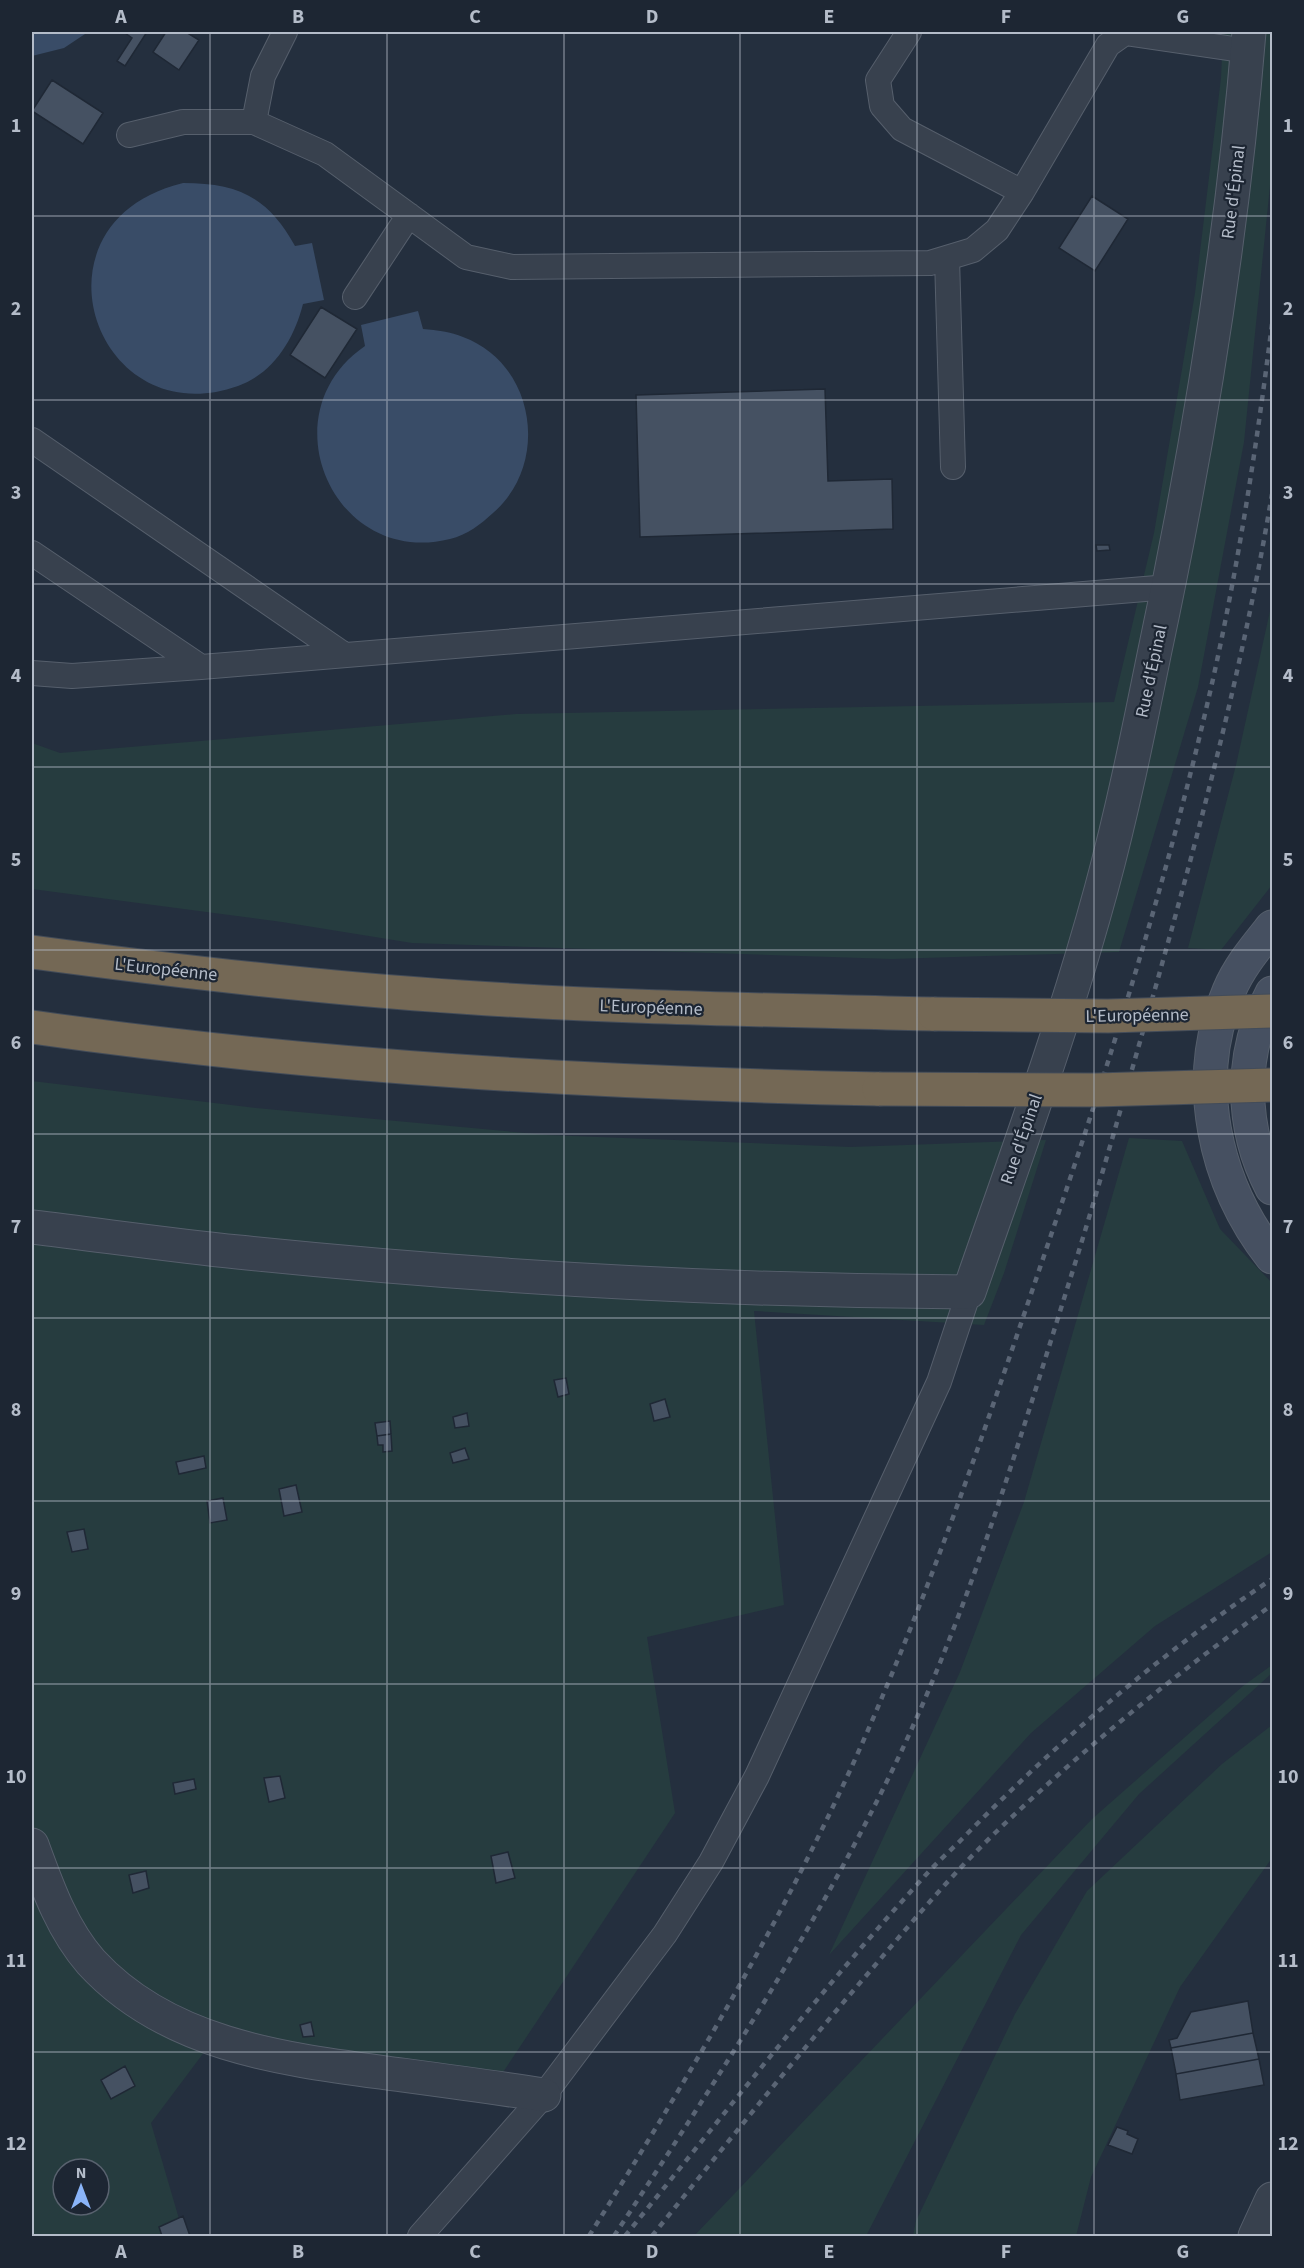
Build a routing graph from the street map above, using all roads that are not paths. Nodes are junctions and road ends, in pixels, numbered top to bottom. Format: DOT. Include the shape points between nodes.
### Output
graph roads {
  1 [pos="285,32"];
  2 [pos="909,32"];
  3 [pos="1112,35"];
  4 [pos="1249,41"];
  5 [pos="254,122"];
  6 [pos="129,135"];
  7 [pos="1022,192"];
  8 [pos="409,215"];
  9 [pos="947,258"];
  10 [pos="355,297"];
  11 [pos="32,440"];
  12 [pos="953,467"];
  13 [pos="32,553"];
  14 [pos="1169,587"];
  15 [pos="343,654"];
  16 [pos="201,667"];
  17 [pos="32,673"];
  18 [pos="1272,927"];
  19 [pos="32,952"];
  20 [pos="1272,993"];
  21 [pos="1272,1011"];
  22 [pos="32,1027"];
  23 [pos="1272,1085"];
  24 [pos="1272,1188"];
  25 [pos="32,1227"];
  26 [pos="1272,1257"];
  27 [pos="969,1292"];
  28 [pos="32,1845"];
  29 [pos="544,2094"];
  30 [pos="1272,2199"];
  31 [pos="420,2236"];
  32 [pos="1255,2236"];
  1 -- 5 [label="lane" via="263,76"];
  2 -- 7 [label="lane" via="878,80 882,106 902,129"];
  3 -- 4 [label="lane"];
  3 -- 7 [label="lane"];
  4 -- 14 [label="street, Rue d'Épinal" via="1216,323"];
  5 -- 6 [label="lane" via="183,122"];
  5 -- 8 [label="lane" via="325,154"];
  7 -- 9 [label="lane" via="997,230 973,250"];
  8 -- 9 [label="lane" via="466,257 512,267 930,263"];
  8 -- 10 [label="lane"];
  9 -- 12 [label="lane"];
  11 -- 15 [label="lane"];
  13 -- 16 [label="lane"];
  14 -- 15 [label="lane"];
  14 -- 27 [label="street, Rue d'Épinal" via="1098,901"];
  15 -- 16 [label="lane"];
  16 -- 17 [label="lane" via="72,676"];
  18 -- 26 [label="main road" via="1229,990 1214,1041 1210,1074 1221,1162 1240,1208"];
  19 -- 21 [label="highway, L'Européenne, bridge" via="333,987 596,1005 1108,1016"];
  20 -- 24 [label="main road" via="1260,1018 1247,1084 1256,1151"];
  22 -- 23 [label="highway, bridge" via="270,1055 678,1084 1096,1090"];
  25 -- 27 [label="street" via="421,1269 853,1292"];
  27 -- 29 [label="lane" via="939,1382 737,1814 665,1934"];
  28 -- 29 [label="street" via="62,1920 92,1962 142,2005 181,2026 242,2048 316,2064"];
  29 -- 31 [label="lane"];
  30 -- 32 [label="street"];
}
